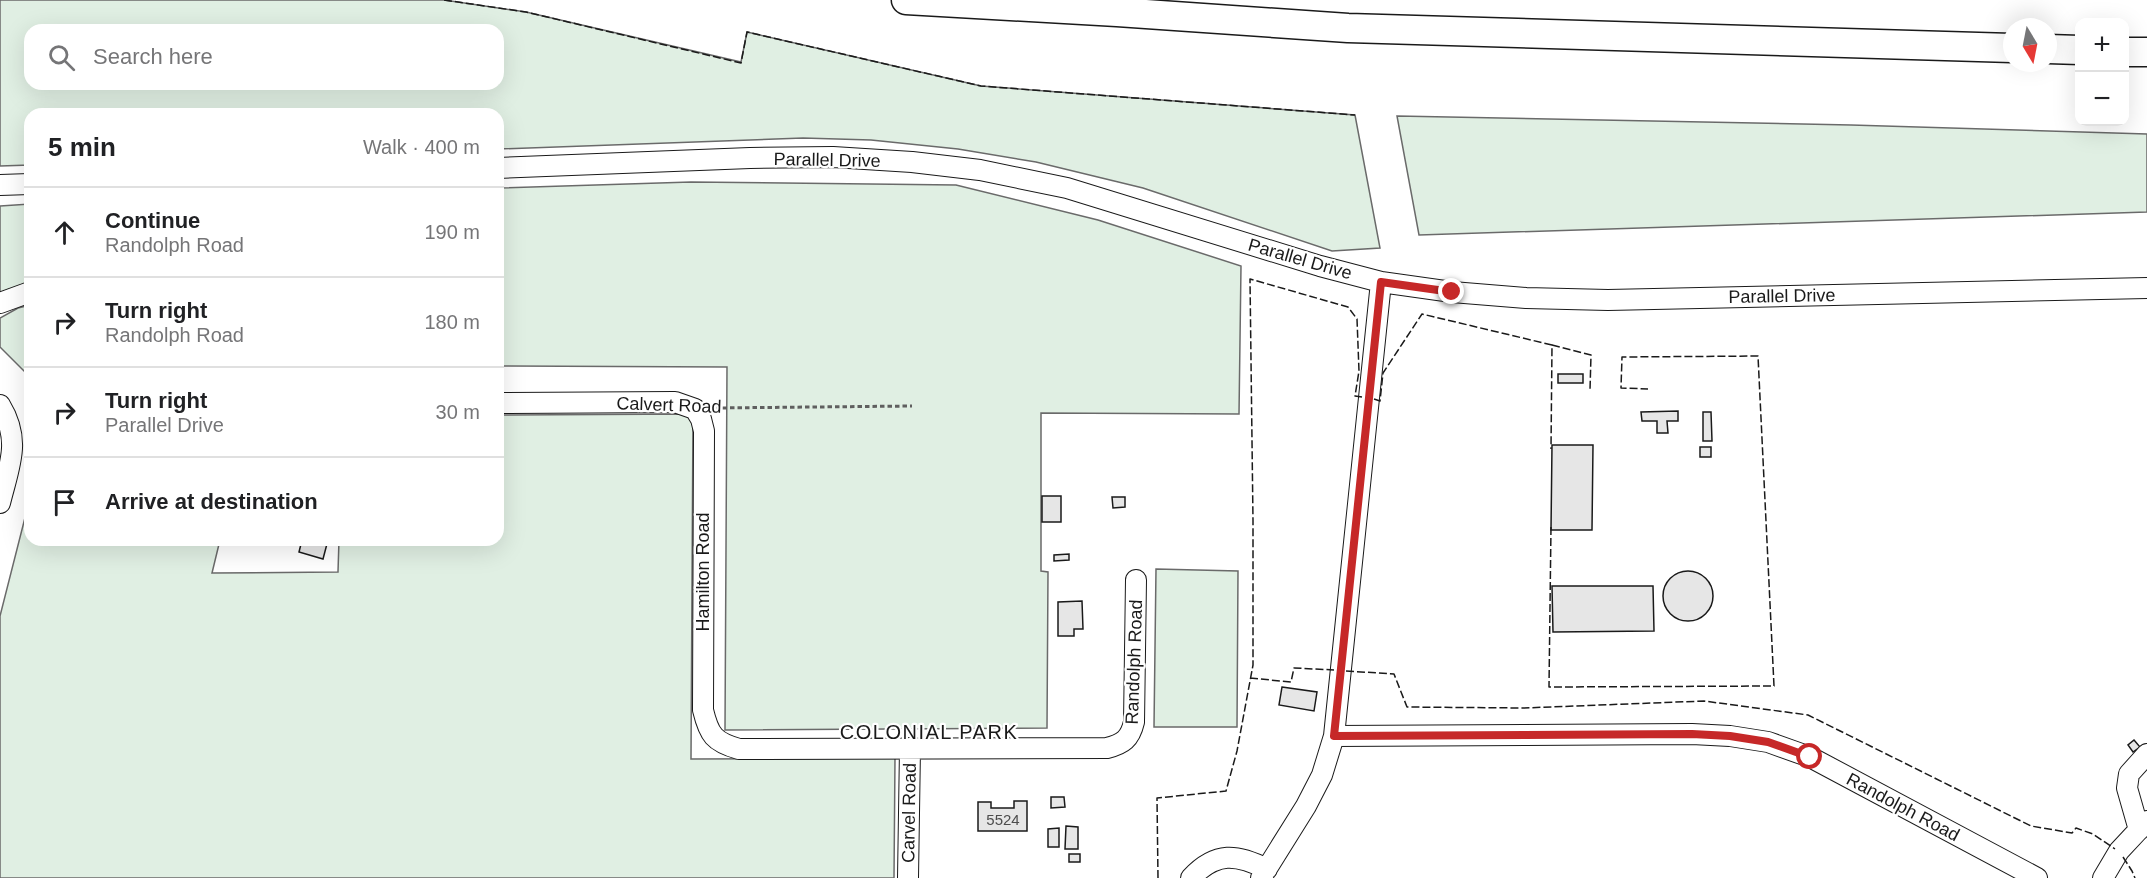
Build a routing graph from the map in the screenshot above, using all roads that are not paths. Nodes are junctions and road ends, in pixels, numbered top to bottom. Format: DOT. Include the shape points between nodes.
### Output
graph roads {
  1 [pos="906,0"];
  2 [pos="1035,0"];
  3 [pos="1117,12"];
  4 [pos="2003,48"];
  5 [pos="2057,50"];
  6 [pos="2075,50"];
  7 [pos="2129,52"];
  8 [pos="2147,52"];
  9 [pos="504,168"];
  10 [pos="24,184"];
  11 [pos="0,185"];
  12 [pos="1381,282"];
  13 [pos="2147,288"];
  14 [pos="24,294"];
  15 [pos="0,303"];
  16 [pos="504,403"];
  17 [pos="0,405"];
  18 [pos="695,409"];
  19 [pos="0,503"];
  20 [pos="1136,580"];
  21 [pos="1334,736"];
  22 [pos="910,748"];
  23 [pos="2147,754"];
  24 [pos="2143,825"];
  25 [pos="1264,873"];
  26 [pos="908,878"];
  27 [pos="1191,878"];
  28 [pos="2037,878"];
  29 [pos="2103,878"];
  1 -- 3 [label="highway"];
  2 -- 3 [label="highway"];
  3 -- 4 [label="highway" via="1348,28"];
  5 -- 6 [label="highway"];
  7 -- 8 [label="highway"];
  9 -- 12 [label="street, Parallel Drive" via="833,158 980,170 1067,188"];
  10 -- 11 [label="street"];
  12 -- 13 [label="street, Parallel Drive" via="1526,298 1608,300"];
  12 -- 21 [label="street"];
  14 -- 15 [label="street"];
  16 -- 18 [label="street, Calvert Road" via="675,402"];
  17 -- 19 [label="street" via="12,431 13,449"];
  18 -- 22 [label="street, Hamilton Road" via="704,431 703,710 712,735 723,745 739,749"];
  20 -- 22 [label="street, Randolph Road" via="1134,722 1125,742 1107,748"];
  21 -- 25 [label="street" via="1323,775"];
  21 -- 28 [label="street, Randolph Road" via="1692,734 1768,742 1810,757"];
  22 -- 26 [label="street, Carvel Road"];
  23 -- 24 [label="street" via="2129,774 2127,788"];
  24 -- 29 [label="street" via="2119,851"];
  25 -- 27 [label="street" via="1249,860 1235,856 1206,864"];
}
